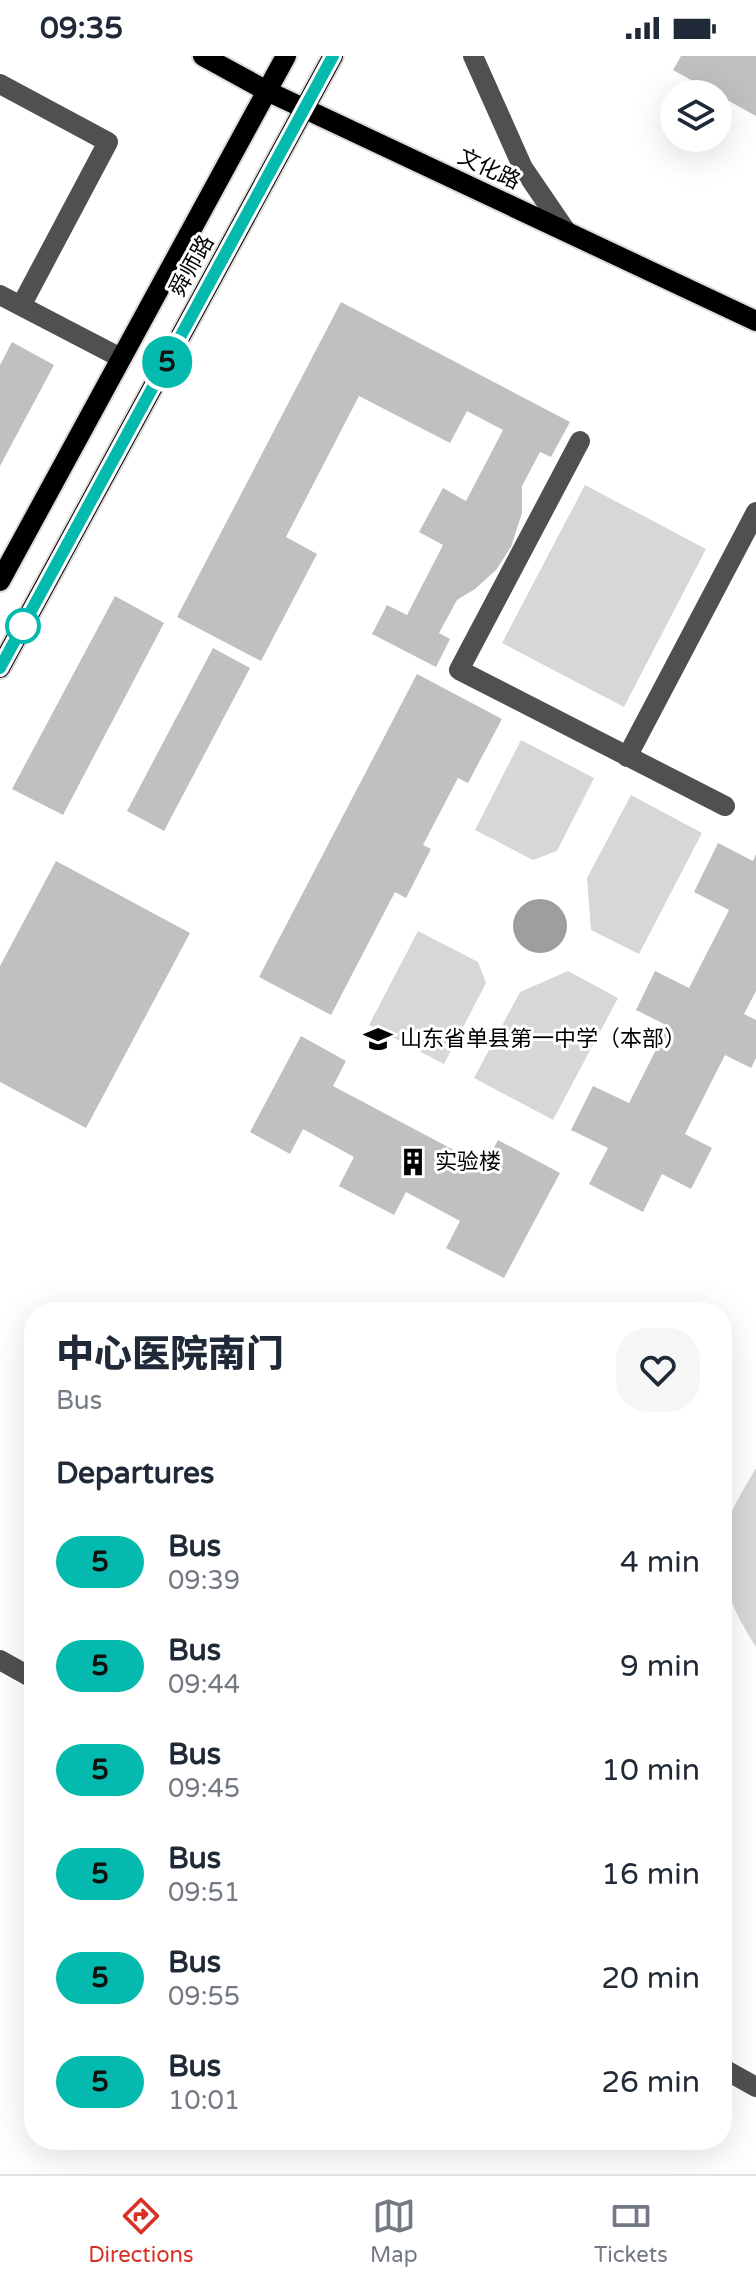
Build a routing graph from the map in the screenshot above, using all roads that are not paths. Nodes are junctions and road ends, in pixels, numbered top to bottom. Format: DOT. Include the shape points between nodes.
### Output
graph roads {
  1 [pos="203,56"];
  2 [pos="286,56"];
  3 [pos="333,56"];
  4 [pos="473,56"];
  5 [pos="0,84"];
  6 [pos="267,91"];
  7 [pos="305,109"];
  8 [pos="566,231"];
  9 [pos="0,295"];
  10 [pos="21,306"];
  11 [pos="756,321"];
  12 [pos="121,358"];
  13 [pos="580,441"];
  14 [pos="756,512"];
  15 [pos="0,581"];
  16 [pos="0,668"];
  17 [pos="627,757"];
  18 [pos="725,806"];
  19 [pos="0,1660"];
  20 [pos="24,1673"];
  21 [pos="732,2074"];
  22 [pos="756,2087"];
  1 -- 6 [label="main road, 文化路"];
  2 -- 6 [label="main road, 舜师路"];
  3 -- 7 [label="main road, 舜师路"];
  4 -- 8 [label="street" via="523,168"];
  5 -- 10 [label="street" via="108,142"];
  6 -- 7 [label="main road, 文化路"];
  6 -- 12 [label="main road, 舜师路"];
  7 -- 8 [label="main road, 文化路"];
  7 -- 16 [label="main road, 舜师路"];
  8 -- 11 [label="main road, 文化路"];
  9 -- 10 [label="street"];
  10 -- 12 [label="street"];
  12 -- 15 [label="main road, 舜师路"];
  13 -- 18 [label="street" via="459,670"];
  14 -- 17 [label="street"];
  19 -- 20 [label="street"];
  21 -- 22 [label="street"];
}
